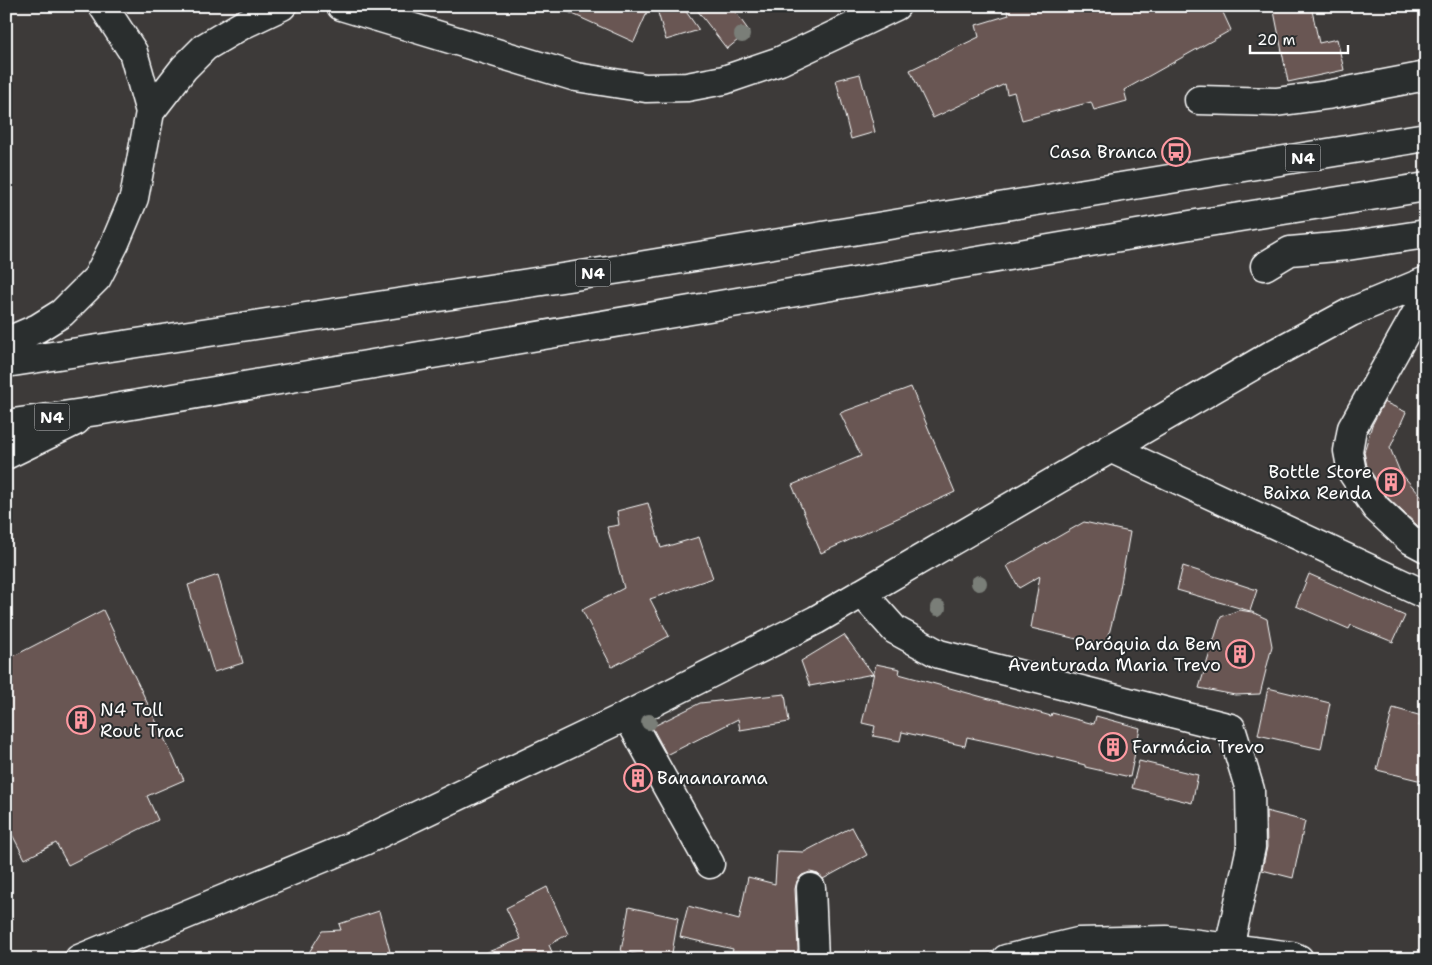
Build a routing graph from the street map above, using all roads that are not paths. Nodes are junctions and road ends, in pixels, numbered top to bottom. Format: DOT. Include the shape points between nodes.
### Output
graph roads {
  1 [pos="103,6"];
  2 [pos="282,6"];
  3 [pos="341,6"];
  4 [pos="896,6"];
  5 [pos="1426,76"];
  6 [pos="1199,100"];
  7 [pos="150,112"];
  8 [pos="1426,138"];
  9 [pos="1426,187"];
  10 [pos="1426,234"];
  11 [pos="1265,266"];
  12 [pos="1426,281"];
  13 [pos="1426,296"];
  14 [pos="6,342"];
  15 [pos="6,363"];
  16 [pos="98,411"];
  17 [pos="6,424"];
  18 [pos="1110,448"];
  19 [pos="6,454"];
  20 [pos="1426,548"];
  21 [pos="862,593"];
  22 [pos="1426,596"];
  23 [pos="627,714"];
  24 [pos="710,864"];
  25 [pos="810,888"];
  26 [pos="1229,948"];
  27 [pos="79,959"];
  28 [pos="814,959"];
  29 [pos="1006,959"];
  30 [pos="1299,959"];
  1 -- 7 [label="main road" via="133,52"];
  2 -- 7 [label="main road" via="205,47"];
  3 -- 4 [label="main road" via="576,77 646,88 687,88 724,80 780,61"];
  5 -- 6 [label="main road" via="1276,102"];
  7 -- 14 [label="main road" via="134,198 97,278 62,313"];
  8 -- 15 [label="main road, N4" via="627,268"];
  9 -- 16 [label="main road, N4"];
  10 -- 11 [label="main road" via="1290,251"];
  12 -- 18 [label="main road" via="1350,312"];
  13 -- 20 [label="main road" via="1352,428 1348,451 1352,472 1376,508 1409,539"];
  16 -- 17 [label="main road, N4"];
  16 -- 19 [label="main road"];
  18 -- 21 [label="main road"];
  18 -- 22 [label="main road"];
  21 -- 23 [label="main road" via="816,620"];
  21 -- 26 [label="main road" via="895,630 939,654 1231,728 1250,790 1251,847"];
  23 -- 24 [label="main road"];
  23 -- 27 [label="main road" via="364,841"];
  25 -- 28 [label="main road"];
  26 -- 29 [label="main road" via="1167,940 1078,942"];
  26 -- 30 [label="main road"];
}
